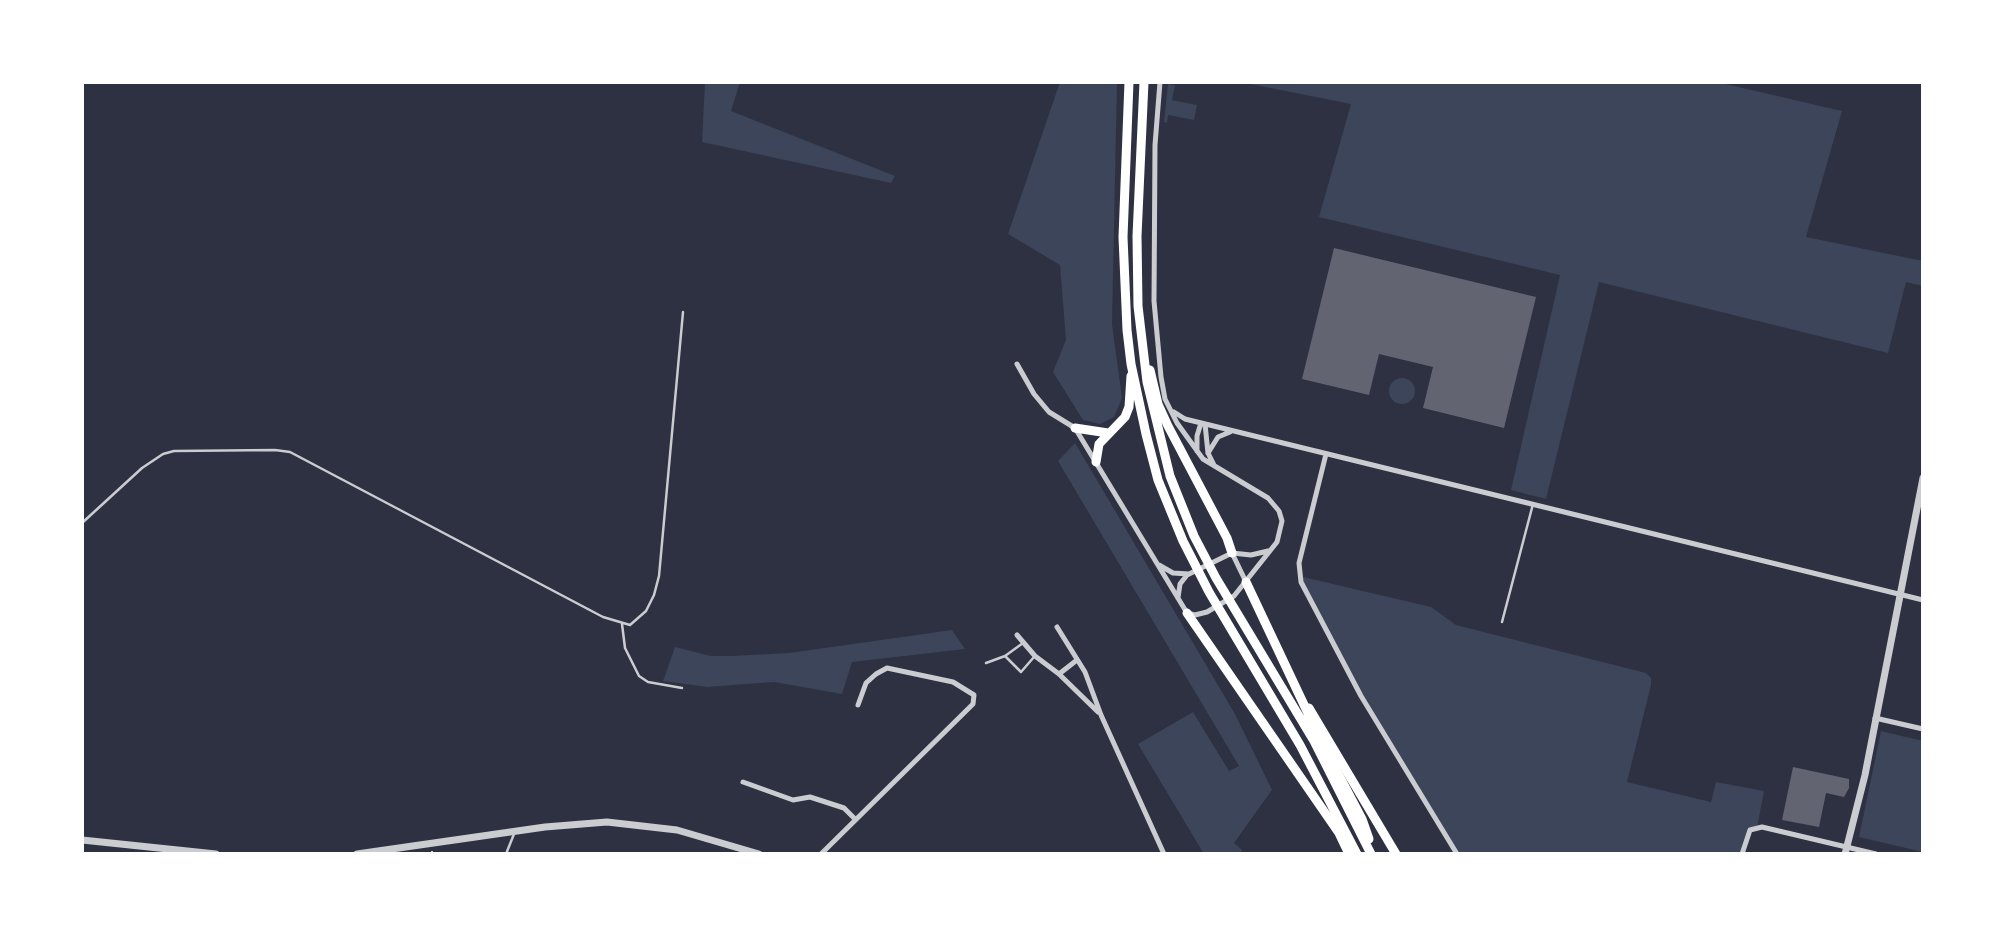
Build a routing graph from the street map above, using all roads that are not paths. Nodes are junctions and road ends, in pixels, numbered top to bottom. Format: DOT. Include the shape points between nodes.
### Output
graph roads {
  1 [pos="1129,82"];
  2 [pos="1144,82"];
  3 [pos="1160,82"];
  4 [pos="684,313"];
  5 [pos="1140,331"];
  6 [pos="1017,364"];
  7 [pos="1131,364"];
  8 [pos="1169,407"];
  9 [pos="1203,424"];
  10 [pos="1075,428"];
  11 [pos="1233,431"];
  12 [pos="1108,433"];
  13 [pos="1197,452"];
  14 [pos="1208,453"];
  15 [pos="1326,454"];
  16 [pos="1096,462"];
  17 [pos="1216,468"];
  18 [pos="1923,478"];
  19 [pos="1533,505"];
  20 [pos="82,523"];
  21 [pos="1268,551"];
  22 [pos="1232,552"];
  23 [pos="1159,565"];
  24 [pos="1189,574"];
  25 [pos="1246,582"];
  26 [pos="1898,594"];
  27 [pos="1178,598"];
  28 [pos="1923,600"];
  29 [pos="1187,613"];
  30 [pos="1502,622"];
  31 [pos="622,624"];
  32 [pos="1057,627"];
  33 [pos="1017,635"];
  34 [pos="1024,642"];
  35 [pos="1005,656"];
  36 [pos="1035,656"];
  37 [pos="1077,660"];
  38 [pos="986,663"];
  39 [pos="1059,674"];
  40 [pos="1293,681"];
  41 [pos="682,688"];
  42 [pos="858,705"];
  43 [pos="1101,715"];
  44 [pos="1875,718"];
  45 [pos="1923,729"];
  46 [pos="743,782"];
  47 [pos="855,820"];
  48 [pos="516,831"];
  49 [pos="82,840"];
  50 [pos="1846,851"];
  51 [pos="216,854"];
  52 [pos="357,854"];
  53 [pos="506,854"];
  54 [pos="759,854"];
  55 [pos="821,854"];
  56 [pos="1164,854"];
  57 [pos="1349,854"];
  58 [pos="1357,854"];
  59 [pos="1372,854"];
  60 [pos="1396,854"];
  61 [pos="1457,854"];
  62 [pos="1742,854"];
  63 [pos="1876,854"];
  1 -- 7 [label="main road" via="1123,237"];
  2 -- 5 [label="main road" via="1137,236"];
  3 -- 8 [label="street" via="1154,301 1161,377"];
  4 -- 31 [label="lane" via="659,576 646,611 630,625"];
  5 -- 22 [label="main road" via="1163,415"];
  5 -- 59 [label="main road" via="1157,428 1194,536 1314,741"];
  6 -- 10 [label="street" via="1049,412"];
  7 -- 12 [label="main road" via="1129,407"];
  7 -- 58 [label="main road" via="1158,480 1183,541"];
  8 -- 9 [label="street" via="1180,418"];
  8 -- 13 [label="street"];
  9 -- 11 [label="street"];
  9 -- 13 [label="street"];
  9 -- 14 [label="street"];
  10 -- 12 [label="main road"];
  10 -- 16 [label="street"];
  11 -- 14 [label="street" via="1218,438"];
  11 -- 15 [label="street"];
  12 -- 16 [label="main road" via="1099,444"];
  13 -- 17 [label="street"];
  14 -- 17 [label="street"];
  15 -- 19 [label="street"];
  15 -- 61 [label="street" via="1299,563 1301,582 1348,675"];
  16 -- 23 [label="street"];
  17 -- 21 [label="street" via="1268,498 1279,511 1281,532"];
  18 -- 26 [label="street"];
  19 -- 26 [label="street"];
  19 -- 30 [label="lane"];
  20 -- 31 [label="lane" via="163,454 187,450 290,452"];
  21 -- 22 [label="street" via="1251,555"];
  21 -- 25 [label="street"];
  22 -- 24 [label="street"];
  22 -- 25 [label="street"];
  23 -- 24 [label="street" via="1173,573"];
  23 -- 27 [label="street"];
  24 -- 27 [label="street" via="1180,583"];
  25 -- 29 [label="street" via="1234,596 1207,612"];
  25 -- 40 [label="main road"];
  26 -- 28 [label="street"];
  26 -- 44 [label="street"];
  27 -- 29 [label="street"];
  29 -- 57 [label="main road"];
  31 -- 41 [label="lane" via="625,648 639,676"];
  32 -- 37 [label="street"];
  33 -- 34 [label="street"];
  34 -- 35 [label="lane"];
  34 -- 36 [label="street"];
  35 -- 36 [label="lane" via="1021,672"];
  35 -- 38 [label="lane"];
  36 -- 39 [label="street"];
  37 -- 39 [label="street"];
  37 -- 43 [label="street"];
  39 -- 43 [label="street"];
  40 -- 59 [label="main road" via="1362,819"];
  40 -- 60 [label="main road"];
  42 -- 47 [label="street" via="866,683 887,668 953,682 974,695 973,704"];
  43 -- 56 [label="street"];
  44 -- 45 [label="street"];
  44 -- 50 [label="street"];
  46 -- 47 [label="street" via="793,800 810,797 844,807"];
  47 -- 55 [label="street"];
  48 -- 52 [label="street"];
  48 -- 53 [label="lane"];
  48 -- 54 [label="street" via="578,823 640,824"];
  49 -- 51 [label="street"];
  50 -- 62 [label="street" via="1762,827 1750,830"];
  50 -- 63 [label="street"];
}
